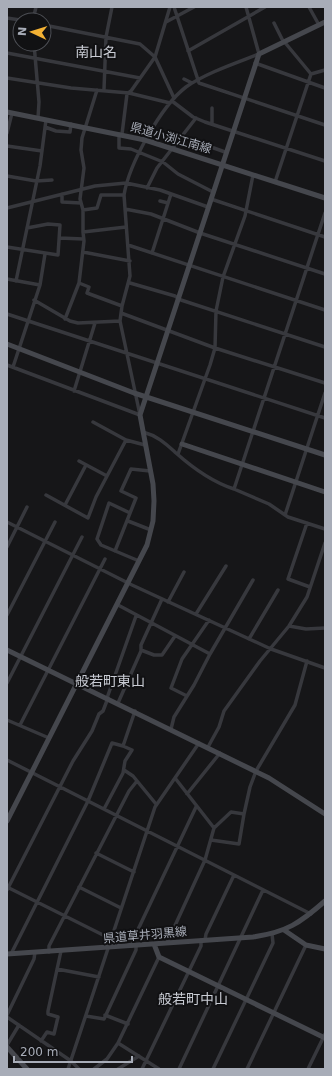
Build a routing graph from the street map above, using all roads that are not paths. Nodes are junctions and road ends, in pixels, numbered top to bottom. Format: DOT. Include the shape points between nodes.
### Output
graph roads {
  1 [pos="112,7"];
  2 [pos="170,7"];
  3 [pos="174,7"];
  4 [pos="194,7"];
  5 [pos="246,7"];
  6 [pos="265,7"];
  7 [pos="309,7"];
  8 [pos="178,16"];
  9 [pos="249,16"];
  10 [pos="166,22"];
  11 [pos="274,22"];
  12 [pos="325,22"];
  13 [pos="319,25"];
  14 [pos="52,27"];
  15 [pos="106,37"];
  16 [pos="284,41"];
  17 [pos="188,51"];
  18 [pos="35,52"];
  19 [pos="7,53"];
  20 [pos="259,54"];
  21 [pos="155,57"];
  22 [pos="35,58"];
  23 [pos="255,63"];
  24 [pos="325,70"];
  25 [pos="105,71"];
  26 [pos="311,74"];
  27 [pos="7,78"];
  28 [pos="140,78"];
  29 [pos="184,79"];
  30 [pos="198,80"];
  31 [pos="308,82"];
  32 [pos="37,83"];
  33 [pos="192,83"];
  34 [pos="325,88"];
  35 [pos="97,90"];
  36 [pos="104,90"];
  37 [pos="129,93"];
  38 [pos="244,98"];
  39 [pos="172,101"];
  40 [pos="212,108"];
  41 [pos="10,112"];
  42 [pos="297,116"];
  43 [pos="38,118"];
  44 [pos="196,118"];
  45 [pos="46,120"];
  46 [pos="71,124"];
  47 [pos="212,124"];
  48 [pos="325,125"];
  49 [pos="45,127"];
  50 [pos="85,127"];
  51 [pos="232,130"];
  52 [pos="7,133"];
  53 [pos="121,134"];
  54 [pos="145,140"];
  55 [pos="7,146"];
  56 [pos="211,147"];
  57 [pos="174,148"];
  58 [pos="287,148"];
  59 [pos="42,151"];
  60 [pos="140,152"];
  61 [pos="226,152"];
  62 [pos="325,161"];
  63 [pos="163,162"];
  64 [pos="222,164"];
  65 [pos="253,175"];
  66 [pos="7,176"];
  67 [pos="52,180"];
  68 [pos="36,182"];
  69 [pos="276,182"];
  70 [pos="126,183"];
  71 [pos="147,188"];
  72 [pos="82,189"];
  73 [pos="213,192"];
  74 [pos="62,194"];
  75 [pos="171,194"];
  76 [pos="124,195"];
  77 [pos="325,198"];
  78 [pos="211,199"];
  79 [pos="160,201"];
  80 [pos="32,202"];
  81 [pos="81,203"];
  82 [pos="168,203"];
  83 [pos="208,207"];
  84 [pos="7,208"];
  85 [pos="125,209"];
  86 [pos="83,210"];
  87 [pos="246,211"];
  88 [pos="325,213"];
  89 [pos="162,219"];
  90 [pos="126,227"];
  91 [pos="27,228"];
  92 [pos="83,232"];
  93 [pos="200,233"];
  94 [pos="318,234"];
  95 [pos="325,237"];
  96 [pos="60,238"];
  97 [pos="83,239"];
  98 [pos="235,244"];
  99 [pos="128,245"];
  100 [pos="7,247"];
  101 [pos="22,250"];
  102 [pos="83,252"];
  103 [pos="152,253"];
  104 [pos="45,254"];
  105 [pos="130,261"];
  106 [pos="188,266"];
  107 [pos="307,268"];
  108 [pos="325,274"];
  109 [pos="223,277"];
  110 [pos="7,279"];
  111 [pos="16,281"];
  112 [pos="78,283"];
  113 [pos="130,283"];
  114 [pos="40,285"];
  115 [pos="178,298"];
  116 [pos="34,300"];
  117 [pos="296,300"];
  118 [pos="122,306"];
  119 [pos="325,310"];
  120 [pos="216,311"];
  121 [pos="121,313"];
  122 [pos="7,314"];
  123 [pos="65,319"];
  124 [pos="27,321"];
  125 [pos="120,321"];
  126 [pos="95,323"];
  127 [pos="167,331"];
  128 [pos="285,334"];
  129 [pos="90,341"];
  130 [pos="7,344"];
  131 [pos="325,347"];
  132 [pos="215,348"];
  133 [pos="19,349"];
  134 [pos="126,353"];
  135 [pos="157,363"];
  136 [pos="7,365"];
  137 [pos="13,367"];
  138 [pos="274,367"];
  139 [pos="81,373"];
  140 [pos="207,379"];
  141 [pos="325,383"];
  142 [pos="74,391"];
  143 [pos="134,393"];
  144 [pos="325,393"];
  145 [pos="146,397"];
  146 [pos="264,398"];
  147 [pos="194,412"];
  148 [pos="140,415"];
  149 [pos="317,415"];
  150 [pos="325,418"];
  151 [pos="93,422"];
  152 [pos="143,432"];
  153 [pos="253,432"];
  154 [pos="126,440"];
  155 [pos="182,444"];
  156 [pos="145,445"];
  157 [pos="307,449"];
  158 [pos="178,454"];
  159 [pos="325,455"];
  160 [pos="78,461"];
  161 [pos="86,465"];
  162 [pos="242,465"];
  163 [pos="150,471"];
  164 [pos="107,476"];
  165 [pos="296,482"];
  166 [pos="234,489"];
  167 [pos="325,492"];
  168 [pos="46,495"];
  169 [pos="65,505"];
  170 [pos="27,507"];
  171 [pos="130,513"];
  172 [pos="285,515"];
  173 [pos="128,521"];
  174 [pos="7,522"];
  175 [pos="55,522"];
  176 [pos="307,523"];
  177 [pos="17,528"];
  178 [pos="325,529"];
  179 [pos="151,530"];
  180 [pos="82,537"];
  181 [pos="45,541"];
  182 [pos="325,543"];
  183 [pos="7,547"];
  184 [pos="115,550"];
  185 [pos="71,555"];
  186 [pos="105,559"];
  187 [pos="139,562"];
  188 [pos="226,566"];
  189 [pos="99,569"];
  190 [pos="184,572"];
  191 [pos="253,580"];
  192 [pos="128,584"];
  193 [pos="310,587"];
  194 [pos="278,590"];
  195 [pos="162,599"];
  196 [pos="168,602"];
  197 [pos="118,605"];
  198 [pos="196,614"];
  199 [pos="7,615"];
  200 [pos="136,616"];
  201 [pos="210,620"];
  202 [pos="151,624"];
  203 [pos="289,626"];
  204 [pos="226,628"];
  205 [pos="325,628"];
  206 [pos="175,636"];
  207 [pos="249,638"];
  208 [pos="193,644"];
  209 [pos="271,649"];
  210 [pos="7,650"];
  211 [pos="141,650"];
  212 [pos="210,654"];
  213 [pos="20,657"];
  214 [pos="306,661"];
  215 [pos="325,668"];
  216 [pos="48,670"];
  217 [pos="7,683"];
  218 [pos="77,684"];
  219 [pos="187,696"];
  220 [pos="107,698"];
  221 [pos="118,703"];
  222 [pos="135,711"];
  223 [pos="7,720"];
  224 [pos="20,725"];
  225 [pos="171,729"];
  226 [pos="49,738"];
  227 [pos="199,743"];
  228 [pos="123,746"];
  229 [pos="208,747"];
  230 [pos="220,753"];
  231 [pos="7,760"];
  232 [pos="124,770"];
  233 [pos="256,771"];
  234 [pos="32,773"];
  235 [pos="175,778"];
  236 [pos="137,781"];
  237 [pos="60,787"];
  238 [pos="187,794"];
  239 [pos="88,801"];
  240 [pos="156,804"];
  241 [pos="196,807"];
  242 [pos="104,809"];
  243 [pos="244,814"];
  244 [pos="325,814"];
  245 [pos="116,815"];
  246 [pos="7,821"];
  247 [pos="214,828"];
  248 [pos="146,831"];
  249 [pos="210,840"];
  250 [pos="178,846"];
  251 [pos="96,854"];
  252 [pos="205,860"];
  253 [pos="134,872"];
  254 [pos="234,875"];
  255 [pos="79,887"];
  256 [pos="7,888"];
  257 [pos="264,890"];
  258 [pos="36,901"];
  259 [pos="325,901"];
  260 [pos="121,908"];
  261 [pos="311,914"];
  262 [pos="65,915"];
  263 [pos="284,930"];
  264 [pos="272,934"];
  265 [pos="240,938"];
  266 [pos="111,939"];
  267 [pos="203,940"];
  268 [pos="167,943"];
  269 [pos="154,944"];
  270 [pos="306,945"];
  271 [pos="134,946"];
  272 [pos="109,948"];
  273 [pos="325,949"];
  274 [pos="61,951"];
  275 [pos="35,952"];
  276 [pos="49,952"];
  277 [pos="9,954"];
  278 [pos="159,957"];
  279 [pos="57,969"];
  280 [pos="189,972"];
  281 [pos="100,977"];
  282 [pos="218,986"];
  283 [pos="246,999"];
  284 [pos="274,1012"];
  285 [pos="105,1015"];
  286 [pos="7,1016"];
  287 [pos="86,1016"];
  288 [pos="128,1024"];
  289 [pos="19,1026"];
  290 [pos="324,1036"];
  291 [pos="41,1041"];
  292 [pos="118,1043"];
  293 [pos="7,1046"];
  294 [pos="139,1056"];
  295 [pos="71,1061"];
  296 [pos="146,1061"];
  297 [pos="27,1069"];
  298 [pos="68,1069"];
  299 [pos="79,1069"];
  300 [pos="94,1069"];
  301 [pos="118,1069"];
  302 [pos="142,1069"];
  303 [pos="159,1069"];
  304 [pos="179,1069"];
  305 [pos="213,1069"];
  306 [pos="247,1069"];
  307 [pos="308,1069"];
  1 -- 15 [label="street"];
  2 -- 10 [label="street"];
  3 -- 8 [label="street"];
  4 -- 8 [label="street"];
  5 -- 9 [label="street"];
  6 -- 9 [label="street"];
  7 -- 13 [label="street"];
  8 -- 10 [label="street"];
  8 -- 17 [label="street"];
  9 -- 17 [label="street"];
  9 -- 20 [label="street"];
  10 -- 21 [label="street"];
  11 -- 16 [label="street" via="277,32"];
  12 -- 13 [label="street"];
  13 -- 16 [label="street"];
  14 -- 15 [label="street"];
  15 -- 21 [label="street" via="140,44"];
  15 -- 25 [label="street"];
  16 -- 20 [label="street"];
  16 -- 26 [label="street"];
  17 -- 30 [label="street"];
  18 -- 22 [label="street"];
  19 -- 22 [label="street"];
  20 -- 23 [label="street"];
  20 -- 30 [label="street"];
  21 -- 28 [label="street"];
  21 -- 39 [label="street"];
  22 -- 25 [label="street"];
  22 -- 32 [label="street"];
  23 -- 31 [label="street"];
  23 -- 38 [label="street"];
  24 -- 26 [label="street"];
  25 -- 28 [label="street"];
  25 -- 36 [label="street"];
  26 -- 31 [label="street"];
  27 -- 32 [label="street"];
  28 -- 37 [label="street"];
  29 -- 33 [label="street"];
  30 -- 33 [label="street"];
  30 -- 38 [label="street" via="198,83"];
  31 -- 34 [label="street"];
  31 -- 42 [label="street"];
  32 -- 35 [label="street"];
  32 -- 43 [label="street"];
  33 -- 39 [label="street"];
  35 -- 36 [label="street"];
  35 -- 50 [label="street"];
  36 -- 37 [label="street"];
  37 -- 39 [label="street"];
  37 -- 53 [label="street"];
  38 -- 42 [label="street"];
  38 -- 51 [label="street"];
  39 -- 44 [label="street"];
  39 -- 54 [label="street"];
  40 -- 47 [label="street"];
  41 -- 43 [label="street, 県道小渕江南線"];
  41 -- 52 [label="street"];
  42 -- 48 [label="street"];
  42 -- 58 [label="street"];
  43 -- 45 [label="street, 県道小渕江南線"];
  44 -- 47 [label="street"];
  44 -- 57 [label="street"];
  45 -- 46 [label="street, 県道小渕江南線"];
  45 -- 49 [label="street"];
  46 -- 49 [label="street" via="70,132"];
  46 -- 50 [label="street, 県道小渕江南線"];
  47 -- 51 [label="street"];
  49 -- 59 [label="street"];
  50 -- 53 [label="street, 県道小渕江南線"];
  50 -- 72 [label="street" via="81,150 84,168"];
  51 -- 58 [label="street"];
  51 -- 61 [label="street"];
  53 -- 54 [label="street, 県道小渕江南線"];
  53 -- 60 [label="street" via="119,148"];
  54 -- 57 [label="street, 県道小渕江南線"];
  54 -- 60 [label="street"];
  55 -- 59 [label="street"];
  56 -- 61 [label="street"];
  57 -- 63 [label="street"];
  57 -- 64 [label="street, 県道小渕江南線"];
  58 -- 62 [label="street"];
  58 -- 69 [label="street"];
  59 -- 68 [label="street"];
  60 -- 63 [label="street"];
  60 -- 70 [label="street"];
  61 -- 64 [label="street"];
  63 -- 71 [label="street"];
  63 -- 73 [label="street" via="178,174"];
  64 -- 65 [label="street, 県道小渕江南線"];
  64 -- 73 [label="street"];
  65 -- 69 [label="street, 県道小渕江南線"];
  65 -- 87 [label="street"];
  66 -- 68 [label="street"];
  67 -- 68 [label="street"];
  68 -- 80 [label="street"];
  69 -- 77 [label="street, 県道小渕江南線"];
  70 -- 71 [label="street"];
  70 -- 72 [label="street"];
  70 -- 76 [label="street"];
  71 -- 75 [label="street"];
  72 -- 74 [label="street"];
  72 -- 81 [label="street"];
  73 -- 78 [label="street"];
  74 -- 80 [label="street"];
  74 -- 81 [label="street" via="62,202"];
  75 -- 82 [label="street"];
  75 -- 83 [label="street"];
  76 -- 85 [label="street"];
  76 -- 86 [label="street" via="101,195 98,208"];
  78 -- 83 [label="street"];
  78 -- 87 [label="street"];
  79 -- 82 [label="street"];
  80 -- 84 [label="street"];
  80 -- 91 [label="street"];
  81 -- 86 [label="street"];
  82 -- 89 [label="street"];
  83 -- 93 [label="street"];
  85 -- 89 [label="street"];
  85 -- 90 [label="street"];
  86 -- 92 [label="street"];
  87 -- 94 [label="street"];
  87 -- 98 [label="street"];
  88 -- 94 [label="street"];
  89 -- 93 [label="street"];
  89 -- 103 [label="street"];
  90 -- 92 [label="street"];
  90 -- 99 [label="street"];
  91 -- 96 [label="street" via="48,224 60,225"];
  91 -- 101 [label="street"];
  92 -- 97 [label="street"];
  93 -- 98 [label="street"];
  93 -- 106 [label="street"];
  94 -- 95 [label="street"];
  94 -- 107 [label="street"];
  96 -- 97 [label="street"];
  96 -- 104 [label="street" via="58,255"];
  97 -- 102 [label="street"];
  98 -- 107 [label="street"];
  98 -- 109 [label="street"];
  99 -- 103 [label="street"];
  99 -- 105 [label="street"];
  100 -- 101 [label="street"];
  101 -- 104 [label="street"];
  101 -- 111 [label="street"];
  102 -- 105 [label="street"];
  102 -- 112 [label="street"];
  103 -- 106 [label="street"];
  104 -- 114 [label="street"];
  105 -- 113 [label="street"];
  106 -- 109 [label="street"];
  106 -- 115 [label="street"];
  107 -- 108 [label="street"];
  107 -- 117 [label="street"];
  109 -- 117 [label="street"];
  109 -- 120 [label="street"];
  110 -- 111 [label="street"];
  111 -- 114 [label="street"];
  112 -- 118 [label="street" via="90,286 87,295"];
  112 -- 123 [label="street"];
  113 -- 115 [label="street"];
  113 -- 118 [label="street"];
  114 -- 116 [label="street"];
  115 -- 120 [label="street"];
  115 -- 127 [label="street"];
  116 -- 123 [label="street"];
  116 -- 124 [label="street"];
  117 -- 119 [label="street"];
  117 -- 128 [label="street"];
  118 -- 121 [label="street"];
  120 -- 128 [label="street"];
  120 -- 132 [label="street"];
  121 -- 125 [label="street"];
  121 -- 127 [label="street"];
  122 -- 124 [label="street"];
  123 -- 126 [label="street" via="78,323"];
  124 -- 129 [label="street"];
  124 -- 133 [label="street"];
  125 -- 126 [label="street"];
  125 -- 134 [label="street"];
  126 -- 129 [label="street"];
  127 -- 132 [label="street"];
  127 -- 135 [label="street"];
  128 -- 131 [label="street"];
  128 -- 138 [label="street"];
  129 -- 134 [label="street"];
  129 -- 139 [label="street"];
  130 -- 133 [label="street"];
  132 -- 138 [label="street"];
  132 -- 140 [label="street"];
  133 -- 137 [label="street"];
  133 -- 139 [label="street"];
  134 -- 135 [label="street"];
  134 -- 143 [label="street"];
  135 -- 140 [label="street"];
  135 -- 145 [label="street"];
  136 -- 137 [label="street"];
  137 -- 142 [label="street"];
  138 -- 141 [label="street"];
  138 -- 146 [label="street"];
  139 -- 142 [label="street"];
  139 -- 143 [label="street"];
  140 -- 146 [label="street"];
  140 -- 147 [label="street"];
  142 -- 148 [label="street"];
  143 -- 145 [label="street"];
  143 -- 148 [label="street"];
  144 -- 149 [label="street"];
  145 -- 147 [label="street"];
  145 -- 148 [label="street"];
  146 -- 149 [label="street"];
  146 -- 153 [label="street"];
  147 -- 153 [label="street"];
  147 -- 155 [label="street"];
  148 -- 152 [label="street"];
  149 -- 150 [label="street"];
  149 -- 157 [label="street"];
  151 -- 154 [label="street"];
  152 -- 156 [label="street"];
  152 -- 158 [label="street" via="157,437"];
  153 -- 157 [label="street"];
  153 -- 162 [label="street"];
  154 -- 156 [label="street"];
  154 -- 164 [label="street"];
  155 -- 158 [label="street"];
  155 -- 162 [label="street"];
  156 -- 163 [label="street"];
  157 -- 159 [label="street"];
  157 -- 165 [label="street"];
  158 -- 166 [label="street" via="205,476 222,486"];
  160 -- 161 [label="street"];
  161 -- 164 [label="street"];
  161 -- 169 [label="street"];
  162 -- 165 [label="street"];
  162 -- 166 [label="street"];
  163 -- 171 [label="street" via="131,469 121,491 136,498"];
  163 -- 179 [label="street" via="154,501"];
  164 -- 169 [label="street" via="88,518"];
  165 -- 167 [label="street"];
  165 -- 172 [label="street"];
  166 -- 172 [label="street" via="269,504"];
  168 -- 169 [label="street"];
  170 -- 177 [label="street"];
  171 -- 173 [label="street"];
  171 -- 184 [label="street" via="109,503 97,539 101,545"];
  172 -- 176 [label="street"];
  173 -- 179 [label="street"];
  173 -- 184 [label="street"];
  174 -- 177 [label="street"];
  175 -- 181 [label="street"];
  176 -- 178 [label="street"];
  176 -- 193 [label="street" via="288,579"];
  177 -- 181 [label="street"];
  177 -- 183 [label="street"];
  179 -- 187 [label="street"];
  180 -- 185 [label="street"];
  181 -- 185 [label="street"];
  181 -- 199 [label="street"];
  182 -- 193 [label="street"];
  184 -- 187 [label="street"];
  185 -- 189 [label="street"];
  185 -- 213 [label="street"];
  186 -- 189 [label="street"];
  187 -- 192 [label="street"];
  188 -- 198 [label="street"];
  189 -- 192 [label="street"];
  189 -- 216 [label="street"];
  190 -- 196 [label="street"];
  191 -- 204 [label="street"];
  192 -- 195 [label="street"];
  192 -- 197 [label="street"];
  193 -- 203 [label="street" via="307,597"];
  194 -- 207 [label="street"];
  195 -- 196 [label="street"];
  195 -- 202 [label="street"];
  196 -- 198 [label="street"];
  197 -- 200 [label="street"];
  197 -- 218 [label="street"];
  198 -- 201 [label="street"];
  200 -- 202 [label="street"];
  200 -- 220 [label="street"];
  201 -- 204 [label="street"];
  201 -- 208 [label="street"];
  202 -- 206 [label="street"];
  202 -- 211 [label="street"];
  203 -- 205 [label="street" via="306,629"];
  203 -- 209 [label="street"];
  204 -- 207 [label="street"];
  204 -- 212 [label="street"];
  206 -- 208 [label="street"];
  206 -- 211 [label="street" via="162,655"];
  207 -- 209 [label="street"];
  208 -- 212 [label="street"];
  208 -- 219 [label="street" via="182,659 171,688"];
  209 -- 214 [label="street"];
  209 -- 229 [label="street" via="224,711"];
  210 -- 213 [label="street"];
  211 -- 221 [label="street"];
  212 -- 219 [label="street"];
  213 -- 216 [label="street"];
  213 -- 217 [label="street"];
  214 -- 215 [label="street"];
  214 -- 233 [label="street" via="295,705"];
  216 -- 218 [label="street"];
  216 -- 224 [label="street"];
  218 -- 220 [label="street"];
  218 -- 226 [label="street"];
  219 -- 225 [label="street" via="174,717"];
  220 -- 221 [label="street"];
  220 -- 237 [label="street" via="103,711 99,714"];
  221 -- 222 [label="street"];
  222 -- 225 [label="street"];
  222 -- 228 [label="street"];
  223 -- 224 [label="street"];
  224 -- 226 [label="street"];
  225 -- 227 [label="street"];
  226 -- 234 [label="street"];
  227 -- 229 [label="street"];
  227 -- 235 [label="street"];
  228 -- 232 [label="street" via="132,750 125,760"];
  228 -- 239 [label="street" via="112,743"];
  229 -- 230 [label="street"];
  230 -- 233 [label="street"];
  230 -- 238 [label="street"];
  231 -- 234 [label="street"];
  232 -- 236 [label="street"];
  232 -- 242 [label="street"];
  233 -- 243 [label="street"];
  233 -- 244 [label="street"];
  234 -- 237 [label="street"];
  234 -- 246 [label="street"];
  235 -- 238 [label="street"];
  235 -- 240 [label="street"];
  236 -- 240 [label="street"];
  236 -- 245 [label="street"];
  237 -- 239 [label="street"];
  237 -- 256 [label="street"];
  238 -- 241 [label="street"];
  239 -- 242 [label="street"];
  239 -- 258 [label="street"];
  240 -- 248 [label="street"];
  241 -- 247 [label="street"];
  241 -- 250 [label="street"];
  242 -- 245 [label="street"];
  243 -- 247 [label="street" via="231,812"];
  243 -- 249 [label="street" via="239,844"];
  245 -- 248 [label="street"];
  245 -- 251 [label="street"];
  247 -- 249 [label="street"];
  248 -- 250 [label="street"];
  248 -- 253 [label="street"];
  249 -- 252 [label="street"];
  250 -- 252 [label="street"];
  250 -- 271 [label="street" via="133,940"];
  251 -- 253 [label="street"];
  251 -- 255 [label="street"];
  252 -- 254 [label="street"];
  252 -- 268 [label="street"];
  253 -- 260 [label="street"];
  254 -- 257 [label="street"];
  254 -- 267 [label="street"];
  255 -- 260 [label="street"];
  255 -- 262 [label="street"];
  256 -- 258 [label="street"];
  257 -- 261 [label="street"];
  257 -- 265 [label="street"];
  258 -- 262 [label="street"];
  258 -- 277 [label="street"];
  259 -- 261 [label="street"];
  260 -- 266 [label="street"];
  261 -- 263 [label="street"];
  262 -- 266 [label="street"];
  262 -- 276 [label="street" via="49,946"];
  263 -- 264 [label="street, 県道草井羽黒線"];
  263 -- 270 [label="street"];
  264 -- 265 [label="street, 県道草井羽黒線"];
  264 -- 283 [label="street" via="273,943"];
  265 -- 267 [label="street, 県道草井羽黒線"];
  265 -- 282 [label="street"];
  266 -- 272 [label="street"];
  267 -- 268 [label="street, 県道草井羽黒線"];
  267 -- 280 [label="street"];
  268 -- 269 [label="street, 県道草井羽黒線"];
  269 -- 271 [label="street, 県道草井羽黒線"];
  269 -- 278 [label="street"];
  270 -- 273 [label="street"];
  270 -- 284 [label="street"];
  271 -- 272 [label="street, 県道草井羽黒線"];
  271 -- 285 [label="street" via="136,950"];
  272 -- 274 [label="street, 県道草井羽黒線"];
  272 -- 281 [label="street"];
  274 -- 276 [label="street, 県道草井羽黒線"];
  274 -- 279 [label="street"];
  275 -- 276 [label="street, 県道草井羽黒線"];
  275 -- 277 [label="street, 県道草井羽黒線"];
  275 -- 286 [label="street"];
  278 -- 280 [label="street"];
  278 -- 288 [label="street"];
  279 -- 281 [label="street"];
  279 -- 291 [label="street" via="48,1014 58,1017 54,1034 46,1032"];
  280 -- 282 [label="street"];
  280 -- 296 [label="street"];
  281 -- 287 [label="street"];
  282 -- 283 [label="street"];
  282 -- 304 [label="street"];
  283 -- 284 [label="street"];
  283 -- 305 [label="street"];
  284 -- 290 [label="street"];
  284 -- 306 [label="street"];
  285 -- 287 [label="street" via="104,1019"];
  285 -- 288 [label="street"];
  286 -- 289 [label="street"];
  287 -- 295 [label="street"];
  288 -- 292 [label="street"];
  289 -- 291 [label="street"];
  289 -- 293 [label="street"];
  290 -- 307 [label="street"];
  291 -- 295 [label="street"];
  292 -- 294 [label="street"];
  292 -- 300 [label="street" via="107,1059"];
  293 -- 297 [label="street"];
  294 -- 296 [label="street"];
  294 -- 301 [label="street"];
  295 -- 298 [label="street"];
  295 -- 299 [label="street"];
  296 -- 302 [label="street"];
  296 -- 303 [label="street"];
}
